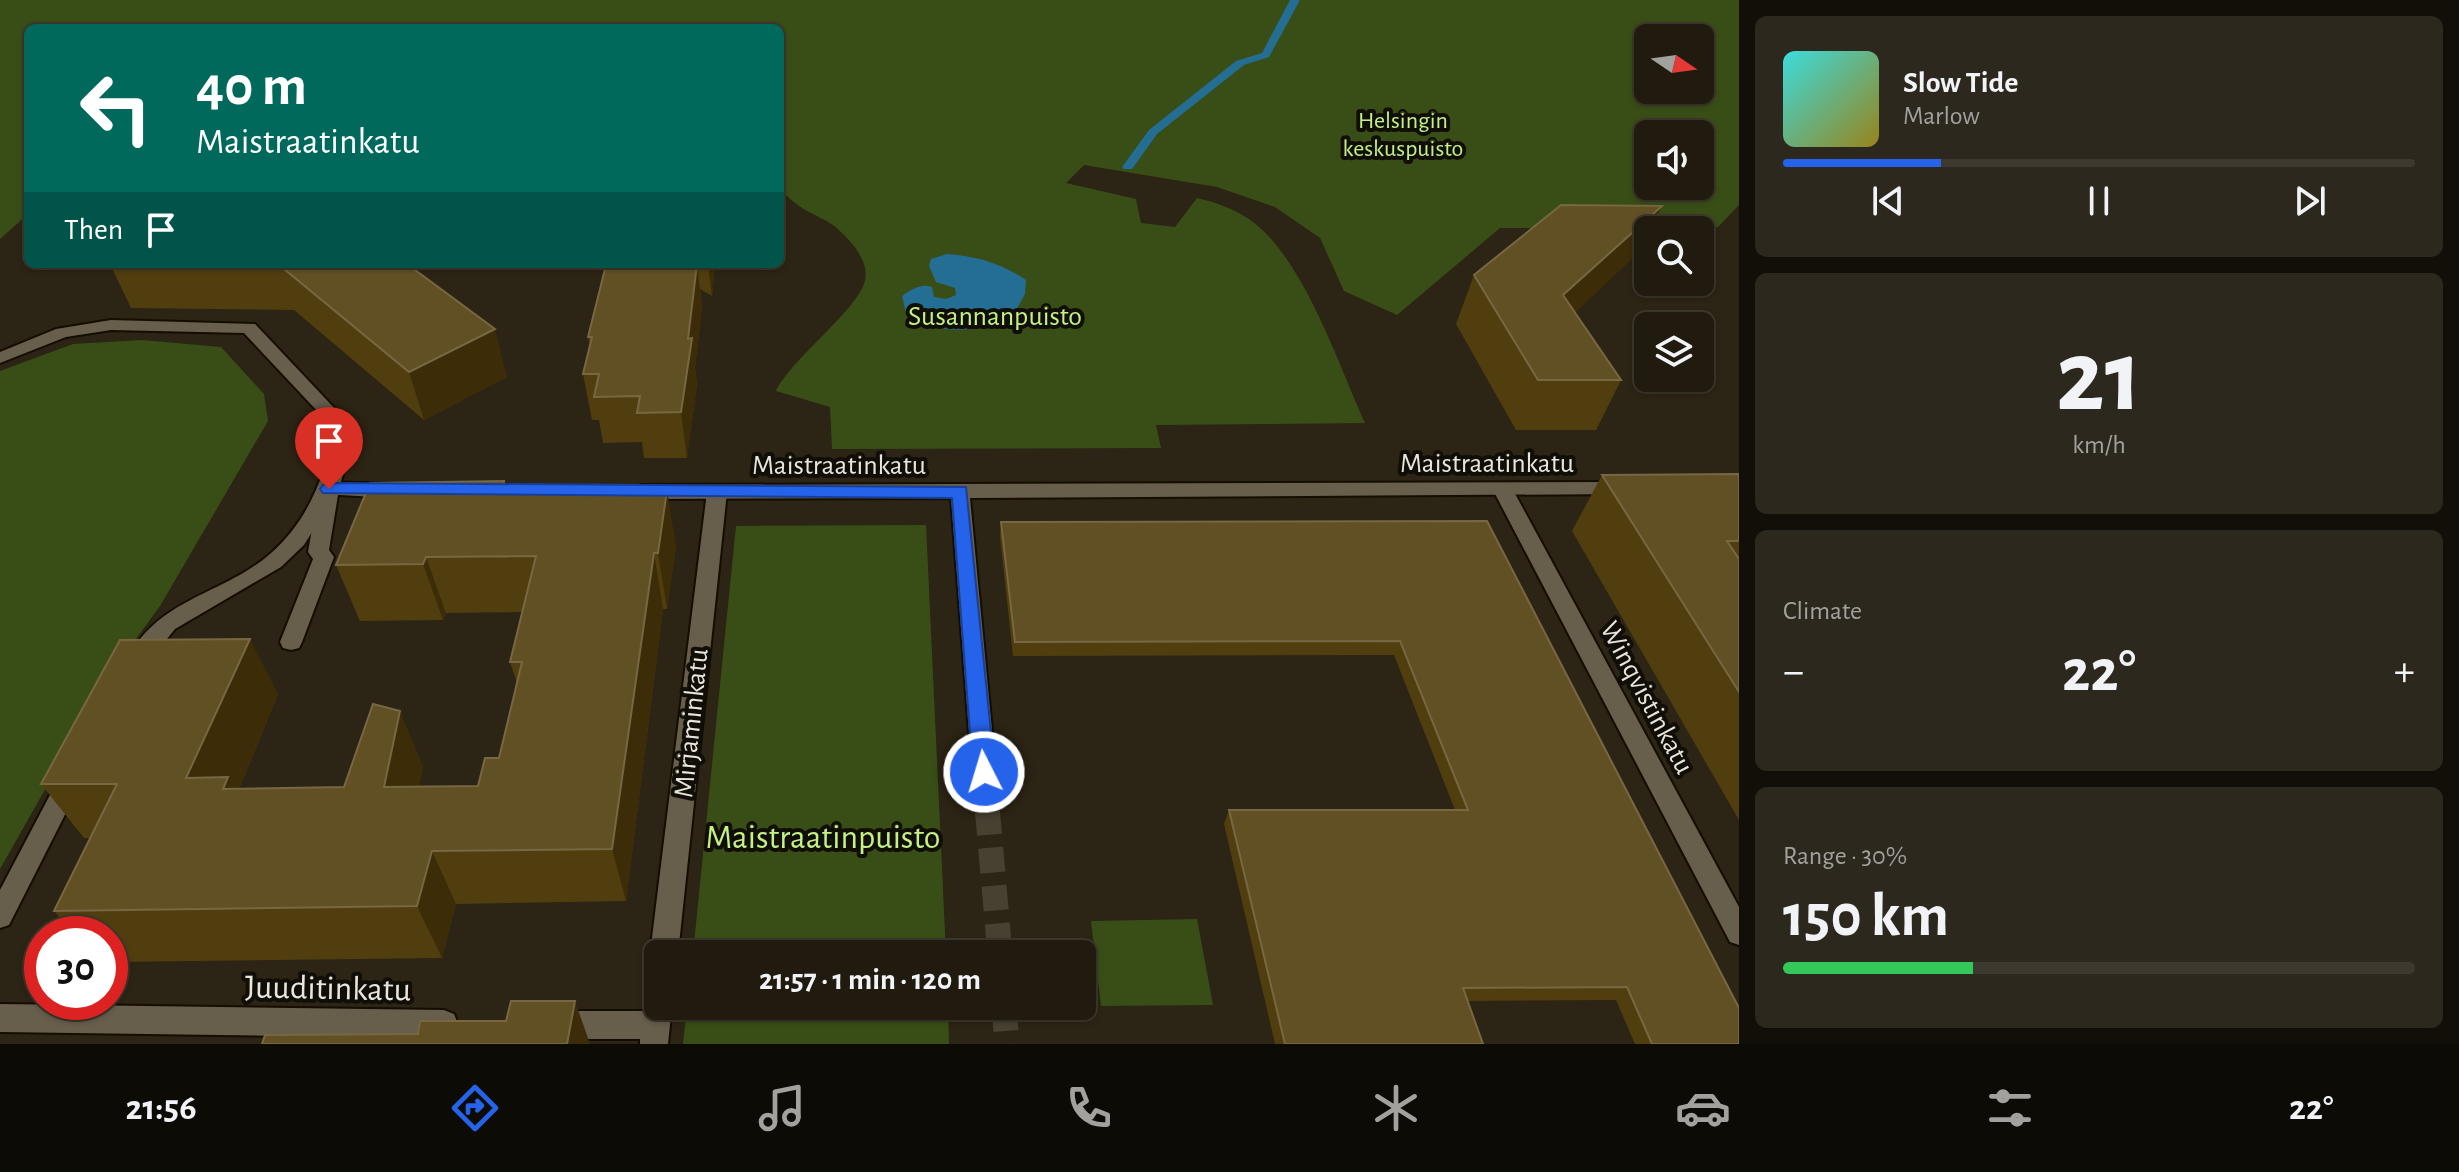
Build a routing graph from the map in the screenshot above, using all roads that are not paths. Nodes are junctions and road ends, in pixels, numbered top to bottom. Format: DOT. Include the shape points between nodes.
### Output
graph roads {
  1 [pos="0,358"];
  2 [pos="329,489"];
  3 [pos="1645,489"];
  4 [pos="1503,490"];
  5 [pos="406,491"];
  6 [pos="625,492"];
  7 [pos="717,492"];
  8 [pos="960,492"];
  9 [pos="291,642"];
  10 [pos="123,679"];
  11 [pos="79,763"];
  12 [pos="984,772"];
  13 [pos="0,916"];
  14 [pos="1739,933"];
  15 [pos="666,940"];
  16 [pos="0,1018"];
  17 [pos="469,1025"];
  18 [pos="531,1025"];
  19 [pos="656,1025"];
  1 -- 2 [label="street" via="62,333 111,325 249,328 346,430"];
  2 -- 5 [label="street"];
  2 -- 9 [label="street" via="318,552 324,557"];
  2 -- 10 [label="street" via="297,540 274,562 167,623"];
  3 -- 4 [label="street, Maistraatinkatu"];
  4 -- 8 [label="street, Maistraatinkatu"];
  4 -- 14 [label="street, Winqvistinkatu"];
  6 -- 7 [label="street, Maistraatinkatu"];
  7 -- 8 [label="street, Maistraatinkatu"];
  7 -- 15 [label="street, Mirjaminkatu"];
  8 -- 12 [label="street"];
  11 -- 13 [label="street"];
  16 -- 17 [label="street, Juuditinkatu"];
  18 -- 19 [label="street"];
}
